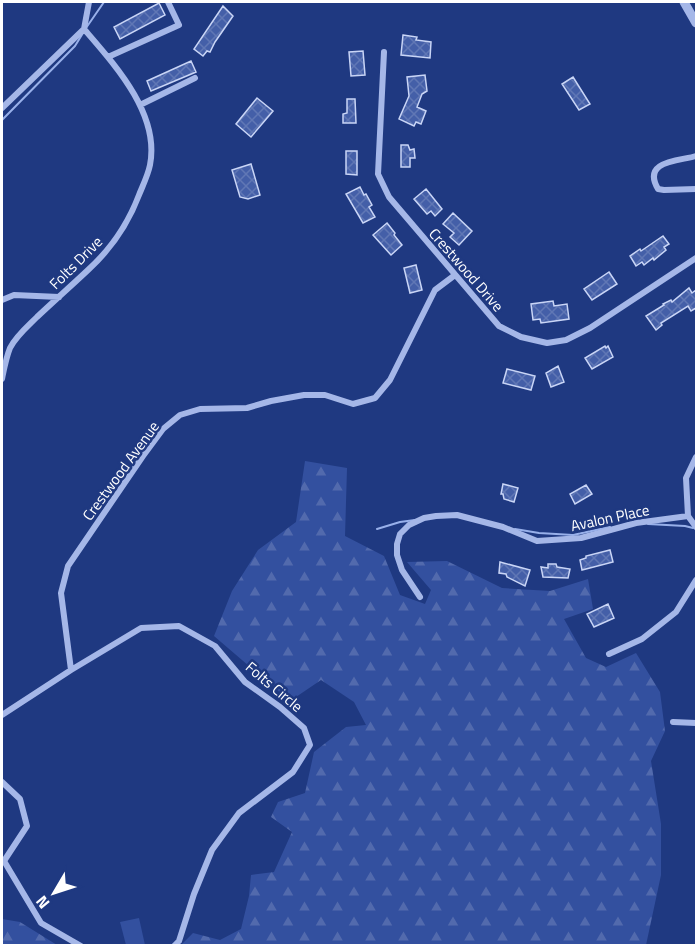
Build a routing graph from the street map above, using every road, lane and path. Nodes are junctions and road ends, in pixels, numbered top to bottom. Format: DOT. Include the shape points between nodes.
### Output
graph roads {
  1 [pos="89,2"];
  2 [pos="168,2"];
  3 [pos="684,2"];
  4 [pos="696,23"];
  5 [pos="84,29"];
  6 [pos="384,52"];
  7 [pos="108,57"];
  8 [pos="195,78"];
  9 [pos="140,105"];
  10 [pos="2,108"];
  11 [pos="696,156"];
  12 [pos="696,189"];
  13 [pos="696,258"];
  14 [pos="455,275"];
  15 [pos="59,297"];
  16 [pos="2,300"];
  17 [pos="2,379"];
  18 [pos="696,457"];
  19 [pos="688,516"];
  20 [pos="696,526"];
  21 [pos="696,580"];
  22 [pos="420,597"];
  23 [pos="609,654"];
  24 [pos="71,670"];
  25 [pos="2,715"];
  26 [pos="674,722"];
  27 [pos="696,723"];
  28 [pos="2,782"];
  29 [pos="3,861"];
  30 [pos="81,945"];
  31 [pos="174,945"];
  1 -- 5 [label="street"];
  2 -- 7 [label="street" via="179,24"];
  3 -- 4 [label="street"];
  5 -- 7 [label="street, Folts Drive"];
  5 -- 10 [label="street"];
  6 -- 14 [label="street, Crestwood Drive" via="378,174 389,197"];
  7 -- 9 [label="street, Folts Drive"];
  8 -- 9 [label="street"];
  9 -- 15 [label="street, Folts Drive" via="151,147 150,165 135,206 109,249"];
  11 -- 12 [label="street" via="663,164 655,170 654,177 658,189"];
  13 -- 14 [label="street, Crestwood Drive" via="590,328 547,344 499,326"];
  14 -- 24 [label="street, Crestwood Avenue" via="435,290 390,380 375,398 353,404 325,395 304,395 247,408 200,409 180,415 163,429 68,566 61,593"];
  15 -- 16 [label="street" via="14,295"];
  15 -- 17 [label="street, Folts Drive" via="23,330 11,347"];
  18 -- 19 [label="street" via="686,478"];
  19 -- 20 [label="street"];
  19 -- 22 [label="street, Avalon Place" via="636,523 581,538 537,541 457,515 424,518 409,525 397,544 402,570"];
  21 -- 23 [label="street" via="676,612 642,639"];
  24 -- 25 [label="street, Folts Circle"];
  24 -- 31 [label="street, Folts Circle" via="141,628 179,626 215,646 245,682 304,728 310,745 293,772 239,813 212,850 179,941"];
  26 -- 27 [label="street"];
  28 -- 29 [label="street" via="20,799 27,826"];
  29 -- 30 [label="street" via="42,923"];
}
